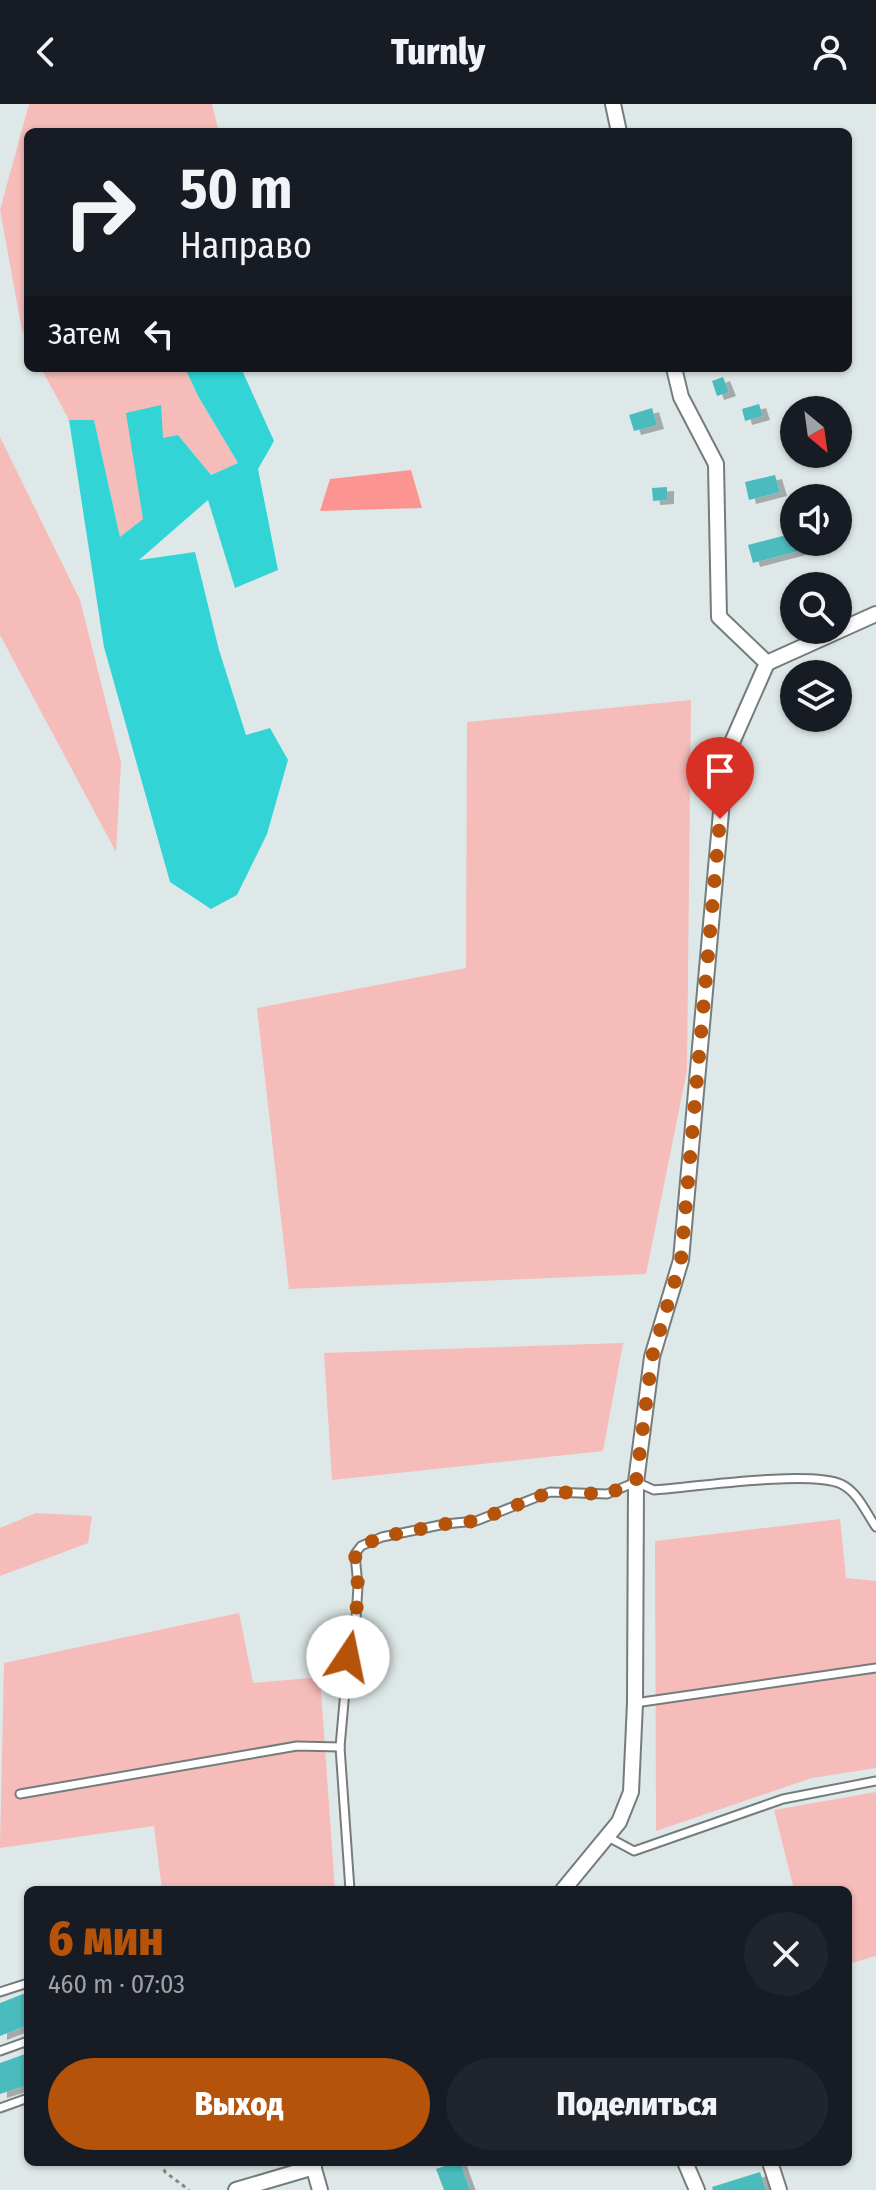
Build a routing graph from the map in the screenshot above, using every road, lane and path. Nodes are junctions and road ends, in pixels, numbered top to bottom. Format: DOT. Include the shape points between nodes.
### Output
graph roads {
  1 [pos="613,104"];
  2 [pos="618,128"];
  3 [pos="675,372"];
  4 [pos="876,614"];
  5 [pos="767,663"];
  6 [pos="636,1482"];
  7 [pos="876,1527"];
  8 [pos="876,1668"];
  9 [pos="635,1703"];
  10 [pos="340,1747"];
  11 [pos="876,1781"];
  12 [pos="20,1794"];
  13 [pos="608,1837"];
  14 [pos="350,1886"];
  15 [pos="566,1886"];
  16 [pos="24,1984"];
  17 [pos="0,1992"];
  18 [pos="24,2042"];
  19 [pos="0,2051"];
  20 [pos="24,2099"];
  21 [pos="0,2108"];
  22 [pos="163,2166"];
  23 [pos="310,2166"];
  24 [pos="313,2166"];
  25 [pos="687,2166"];
  26 [pos="771,2166"];
  27 [pos="189,2190"];
  28 [pos="236,2190"];
  29 [pos="320,2190"];
  30 [pos="697,2190"];
  31 [pos="779,2190"];
  1 -- 2 [label="street"];
  3 -- 5 [label="street" via="681,397 716,464 719,617"];
  4 -- 5 [label="street"];
  5 -- 6 [label="street" via="726,756 681,1260 652,1357"];
  6 -- 7 [label="lane" via="654,1490 799,1479 840,1484"];
  6 -- 9 [label="street"];
  6 -- 10 [label="lane" via="607,1494 550,1492 476,1521 382,1537 361,1546 355,1554 356,1618"];
  8 -- 9 [label="lane"];
  9 -- 13 [label="street" via="631,1792"];
  10 -- 12 [label="lane" via="297,1746"];
  10 -- 14 [label="lane"];
  11 -- 13 [label="lane" via="783,1799 634,1851"];
  13 -- 15 [label="street"];
  16 -- 17 [label="lane"];
  18 -- 19 [label="lane"];
  20 -- 21 [label="lane"];
  22 -- 27 [label="path"];
  23 -- 28 [label="street"];
  24 -- 29 [label="street"];
  25 -- 30 [label="street"];
  26 -- 31 [label="street"];
}
